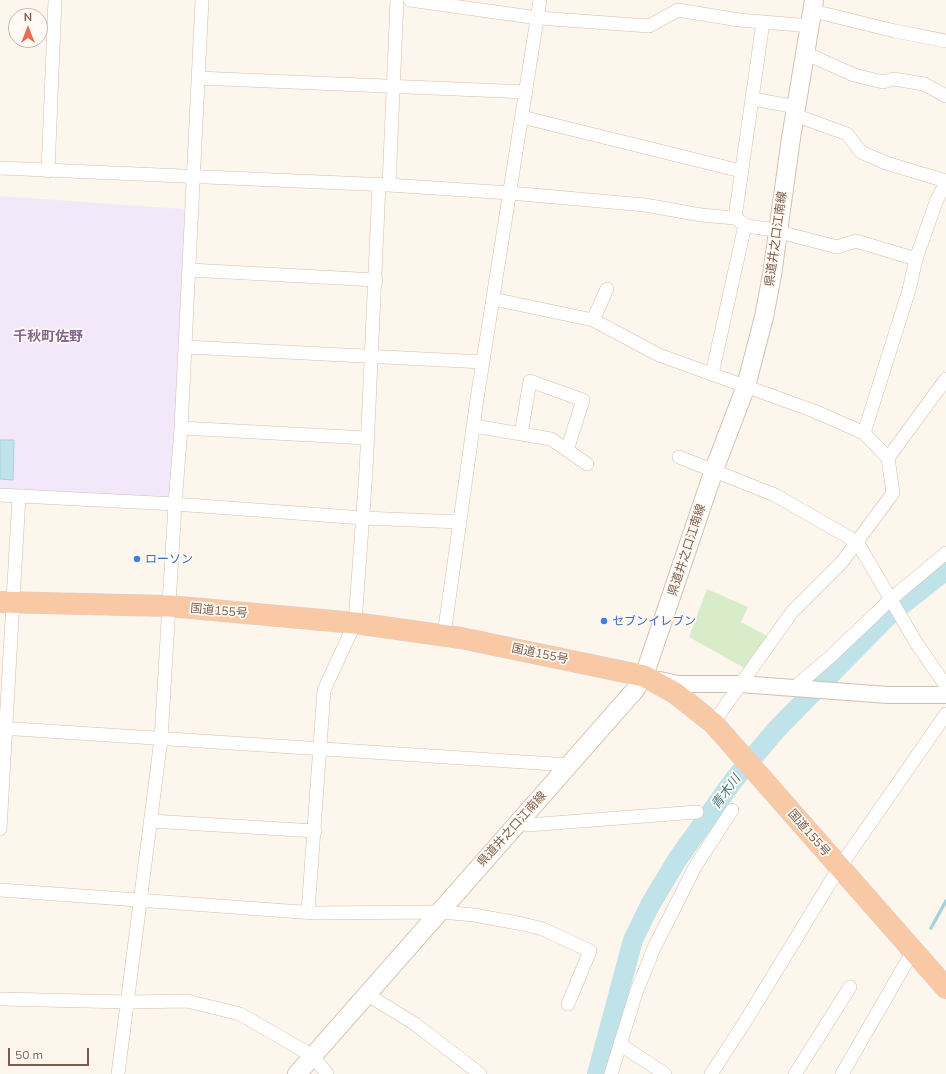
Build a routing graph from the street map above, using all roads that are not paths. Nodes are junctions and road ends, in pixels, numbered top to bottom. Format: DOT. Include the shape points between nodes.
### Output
graph roads {
  1 [pos="55,0"];
  2 [pos="202,0"];
  3 [pos="397,0"];
  4 [pos="410,0"];
  5 [pos="540,0"];
  6 [pos="813,12"];
  7 [pos="538,18"];
  8 [pos="763,22"];
  9 [pos="946,41"];
  10 [pos="806,54"];
  11 [pos="198,78"];
  12 [pos="393,86"];
  13 [pos="526,92"];
  14 [pos="946,96"];
  15 [pos="752,99"];
  16 [pos="796,111"];
  17 [pos="522,117"];
  18 [pos="0,168"];
  19 [pos="48,171"];
  20 [pos="741,171"];
  21 [pos="193,177"];
  22 [pos="946,182"];
  23 [pos="384,185"];
  24 [pos="510,193"];
  25 [pos="941,205"];
  26 [pos="740,221"];
  27 [pos="778,233"];
  28 [pos="916,259"];
  29 [pos="190,270"];
  30 [pos="376,280"];
  31 [pos="607,289"];
  32 [pos="493,300"];
  33 [pos="593,320"];
  34 [pos="186,347"];
  35 [pos="372,356"];
  36 [pos="483,362"];
  37 [pos="712,374"];
  38 [pos="946,379"];
  39 [pos="746,386"];
  40 [pos="474,426"];
  41 [pos="181,428"];
  42 [pos="864,433"];
  43 [pos="521,434"];
  44 [pos="367,438"];
  45 [pos="567,450"];
  46 [pos="679,457"];
  47 [pos="888,458"];
  48 [pos="587,464"];
  49 [pos="714,470"];
  50 [pos="0,495"];
  51 [pos="19,496"];
  52 [pos="175,504"];
  53 [pos="362,518"];
  54 [pos="460,522"];
  55 [pos="857,542"];
  56 [pos="946,553"];
  57 [pos="891,599"];
  58 [pos="6,602"];
  59 [pos="169,606"];
  60 [pos="355,623"];
  61 [pos="444,635"];
  62 [pos="644,676"];
  63 [pos="740,684"];
  64 [pos="946,686"];
  65 [pos="797,688"];
  66 [pos="946,695"];
  67 [pos="946,714"];
  68 [pos="713,723"];
  69 [pos="3,728"];
  70 [pos="161,739"];
  71 [pos="320,748"];
  72 [pos="570,765"];
  73 [pos="732,810"];
  74 [pos="697,812"];
  75 [pos="151,820"];
  76 [pos="520,822"];
  77 [pos="0,829"];
  78 [pos="315,831"];
  79 [pos="839,868"];
  80 [pos="0,890"];
  81 [pos="140,900"];
  82 [pos="308,912"];
  83 [pos="441,912"];
  84 [pos="913,951"];
  85 [pos="946,972"];
  86 [pos="850,987"];
  87 [pos="946,988"];
  88 [pos="368,995"];
  89 [pos="0,999"];
  90 [pos="127,1002"];
  91 [pos="568,1004"];
  92 [pos="622,1045"];
  93 [pos="313,1056"];
  94 [pos="118,1074"];
  95 [pos="297,1074"];
  96 [pos="327,1074"];
  97 [pos="480,1074"];
  98 [pos="611,1074"];
  99 [pos="665,1074"];
  100 [pos="710,1074"];
  101 [pos="795,1074"];
  102 [pos="842,1074"];
  1 -- 19 [label="street"];
  2 -- 11 [label="street"];
  3 -- 12 [label="street"];
  4 -- 7 [label="street"];
  5 -- 7 [label="street"];
  6 -- 8 [label="street"];
  6 -- 9 [label="street"];
  6 -- 10 [label="main road, 県道井之口江南線"];
  7 -- 8 [label="street" via="649,26 678,10"];
  7 -- 13 [label="street"];
  8 -- 15 [label="street"];
  10 -- 14 [label="street" via="854,74 883,82 894,79 924,84"];
  10 -- 16 [label="main road, 県道井之口江南線"];
  11 -- 12 [label="street"];
  11 -- 21 [label="street"];
  12 -- 13 [label="street"];
  12 -- 23 [label="street"];
  13 -- 17 [label="street"];
  15 -- 16 [label="street"];
  15 -- 20 [label="street"];
  16 -- 22 [label="street" via="847,134 861,152 886,163"];
  16 -- 27 [label="main road, 県道井之口江南線"];
  17 -- 20 [label="street"];
  17 -- 24 [label="street"];
  18 -- 19 [label="street"];
  19 -- 21 [label="street"];
  20 -- 26 [label="street"];
  21 -- 23 [label="street"];
  21 -- 29 [label="street"];
  22 -- 25 [label="street"];
  23 -- 24 [label="street"];
  23 -- 30 [label="street"];
  24 -- 26 [label="street" via="645,205"];
  24 -- 32 [label="street"];
  25 -- 28 [label="street"];
  26 -- 27 [label="street"];
  26 -- 37 [label="street"];
  27 -- 28 [label="street" via="837,247 856,241"];
  27 -- 39 [label="main road, 県道井之口江南線" via="764,317"];
  28 -- 42 [label="street" via="909,290"];
  29 -- 30 [label="street"];
  29 -- 34 [label="street"];
  30 -- 35 [label="street"];
  31 -- 33 [label="street"];
  32 -- 33 [label="street"];
  32 -- 36 [label="street"];
  33 -- 37 [label="street" via="659,354"];
  34 -- 35 [label="street"];
  34 -- 41 [label="street"];
  35 -- 36 [label="street"];
  35 -- 44 [label="street"];
  36 -- 40 [label="street"];
  37 -- 39 [label="street"];
  38 -- 47 [label="street"];
  39 -- 42 [label="street"];
  39 -- 49 [label="main road, 県道井之口江南線"];
  40 -- 43 [label="street"];
  40 -- 54 [label="street"];
  41 -- 44 [label="street"];
  41 -- 52 [label="street"];
  42 -- 47 [label="street"];
  43 -- 45 [label="street" via="551,439"];
  43 -- 45 [label="street" via="530,381 583,400"];
  44 -- 53 [label="street"];
  45 -- 48 [label="street"];
  46 -- 49 [label="street"];
  47 -- 55 [label="street" via="893,493"];
  49 -- 55 [label="street" via="775,495"];
  49 -- 62 [label="main road, 県道井之口江南線"];
  50 -- 51 [label="street"];
  51 -- 52 [label="street"];
  51 -- 58 [label="street"];
  52 -- 53 [label="street"];
  52 -- 59 [label="street"];
  53 -- 54 [label="street"];
  53 -- 60 [label="street"];
  54 -- 61 [label="street"];
  55 -- 57 [label="street"];
  55 -- 63 [label="street" via="842,562 792,612"];
  56 -- 57 [label="street"];
  57 -- 64 [label="street" via="917,644"];
  57 -- 65 [label="street"];
  58 -- 59 [label="highway, 国道155号"];
  58 -- 69 [label="street"];
  59 -- 60 [label="highway, 国道155号"];
  59 -- 70 [label="street"];
  60 -- 61 [label="highway, 国道155号"];
  60 -- 71 [label="street" via="324,690"];
  61 -- 62 [label="highway, 国道155号"];
  62 -- 63 [label="street" via="678,684"];
  62 -- 68 [label="highway, 国道155号" via="675,693"];
  62 -- 72 [label="main road, 県道井之口江南線" via="635,690"];
  63 -- 65 [label="street"];
  63 -- 68 [label="street"];
  65 -- 66 [label="street" via="888,695"];
  67 -- 79 [label="street"];
  68 -- 79 [label="highway, 国道155号"];
  69 -- 70 [label="street"];
  69 -- 77 [label="street"];
  70 -- 71 [label="street"];
  70 -- 75 [label="street"];
  71 -- 72 [label="street"];
  71 -- 78 [label="street"];
  72 -- 76 [label="main road, 県道井之口江南線"];
  73 -- 92 [label="street" via="695,867 654,948 636,993"];
  74 -- 76 [label="street" via="528,825"];
  75 -- 78 [label="street"];
  75 -- 81 [label="street"];
  76 -- 83 [label="main road, 県道井之口江南線"];
  78 -- 82 [label="street"];
  79 -- 84 [label="highway, 国道155号"];
  79 -- 100 [label="street" via="743,1026"];
  80 -- 81 [label="street"];
  81 -- 82 [label="street"];
  81 -- 90 [label="street"];
  82 -- 83 [label="street"];
  83 -- 88 [label="main road, 県道井之口江南線"];
  83 -- 91 [label="street" via="474,915 543,929 590,951"];
  84 -- 85 [label="street"];
  84 -- 87 [label="highway, 国道155号"];
  84 -- 102 [label="street"];
  86 -- 101 [label="street"];
  88 -- 93 [label="main road, 県道井之口江南線"];
  88 -- 97 [label="street" via="415,1024"];
  89 -- 90 [label="street"];
  90 -- 93 [label="street" via="186,1001 240,1014"];
  90 -- 94 [label="street"];
  92 -- 98 [label="street"];
  92 -- 99 [label="street"];
  93 -- 95 [label="main road, 県道井之口江南線"];
  93 -- 96 [label="street"];
}
